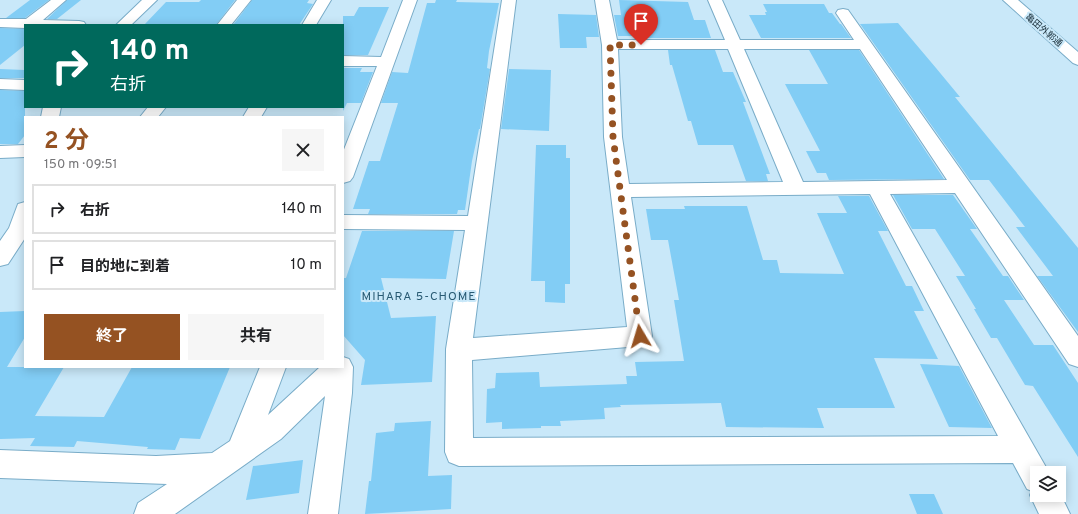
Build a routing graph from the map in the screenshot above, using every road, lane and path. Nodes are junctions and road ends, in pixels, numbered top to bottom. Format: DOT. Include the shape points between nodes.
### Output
graph roads {
  1 [pos="59,0"];
  2 [pos="150,0"];
  3 [pos="244,0"];
  4 [pos="324,0"];
  5 [pos="410,0"];
  6 [pos="509,0"];
  7 [pos="602,0"];
  8 [pos="715,0"];
  9 [pos="1010,0"];
  10 [pos="843,13"];
  11 [pos="0,23"];
  12 [pos="28,24"];
  13 [pos="124,24"];
  14 [pos="225,24"];
  15 [pos="310,24"];
  16 [pos="1054,39"];
  17 [pos="1078,40"];
  18 [pos="864,44"];
  19 [pos="610,45"];
  20 [pos="735,45"];
  21 [pos="1078,60"];
  22 [pos="344,61"];
  23 [pos="386,62"];
  24 [pos="0,84"];
  25 [pos="24,85"];
  26 [pos="157,108"];
  27 [pos="150,116"];
  28 [pos="24,150"];
  29 [pos="0,152"];
  30 [pos="344,174"];
  31 [pos="962,186"];
  32 [pos="877,188"];
  33 [pos="796,189"];
  34 [pos="621,191"];
  35 [pos="24,211"];
  36 [pos="344,222"];
  37 [pos="476,223"];
  38 [pos="15,230"];
  39 [pos="0,258"];
  40 [pos="459,349"];
  41 [pos="1078,356"];
  42 [pos="273,368"];
  43 [pos="338,368"];
  44 [pos="339,368"];
  45 [pos="242,449"];
  46 [pos="1021,449"];
  47 [pos="0,464"];
  48 [pos="1030,466"];
  49 [pos="216,467"];
  50 [pos="1049,502"];
  51 [pos="149,514"];
  52 [pos="323,514"];
  53 [pos="1055,514"];
  1 -- 12 [label="street"];
  2 -- 13 [label="street"];
  3 -- 14 [label="street"];
  4 -- 15 [label="street"];
  5 -- 23 [label="street"];
  6 -- 37 [label="street"];
  7 -- 19 [label="street"];
  8 -- 20 [label="street"];
  9 -- 16 [label="street, 亀田外郭通"];
  10 -- 18 [label="street"];
  11 -- 12 [label="street"];
  16 -- 17 [label="street"];
  16 -- 21 [label="street, 亀田外郭通"];
  18 -- 20 [label="street"];
  18 -- 31 [label="street"];
  19 -- 20 [label="street"];
  19 -- 34 [label="street" via="613,137"];
  20 -- 33 [label="street"];
  22 -- 23 [label="street"];
  23 -- 30 [label="street"];
  24 -- 25 [label="street"];
  26 -- 27 [label="street"];
  28 -- 29 [label="street"];
  31 -- 32 [label="street"];
  31 -- 41 [label="street"];
  32 -- 33 [label="street"];
  32 -- 46 [label="street"];
  33 -- 34 [label="street"];
  34 -- 40 [label="street" via="640,336"];
  35 -- 38 [label="street"];
  36 -- 37 [label="street"];
  37 -- 40 [label="street"];
  38 -- 39 [label="street"];
  40 -- 46 [label="street" via="459,452"];
  42 -- 45 [label="street"];
  43 -- 45 [label="street" via="271,430"];
  44 -- 52 [label="street" via="339,393"];
  45 -- 49 [label="street"];
  46 -- 48 [label="street"];
  47 -- 49 [label="street" via="156,470"];
  49 -- 51 [label="street"];
  50 -- 53 [label="street"];
}
